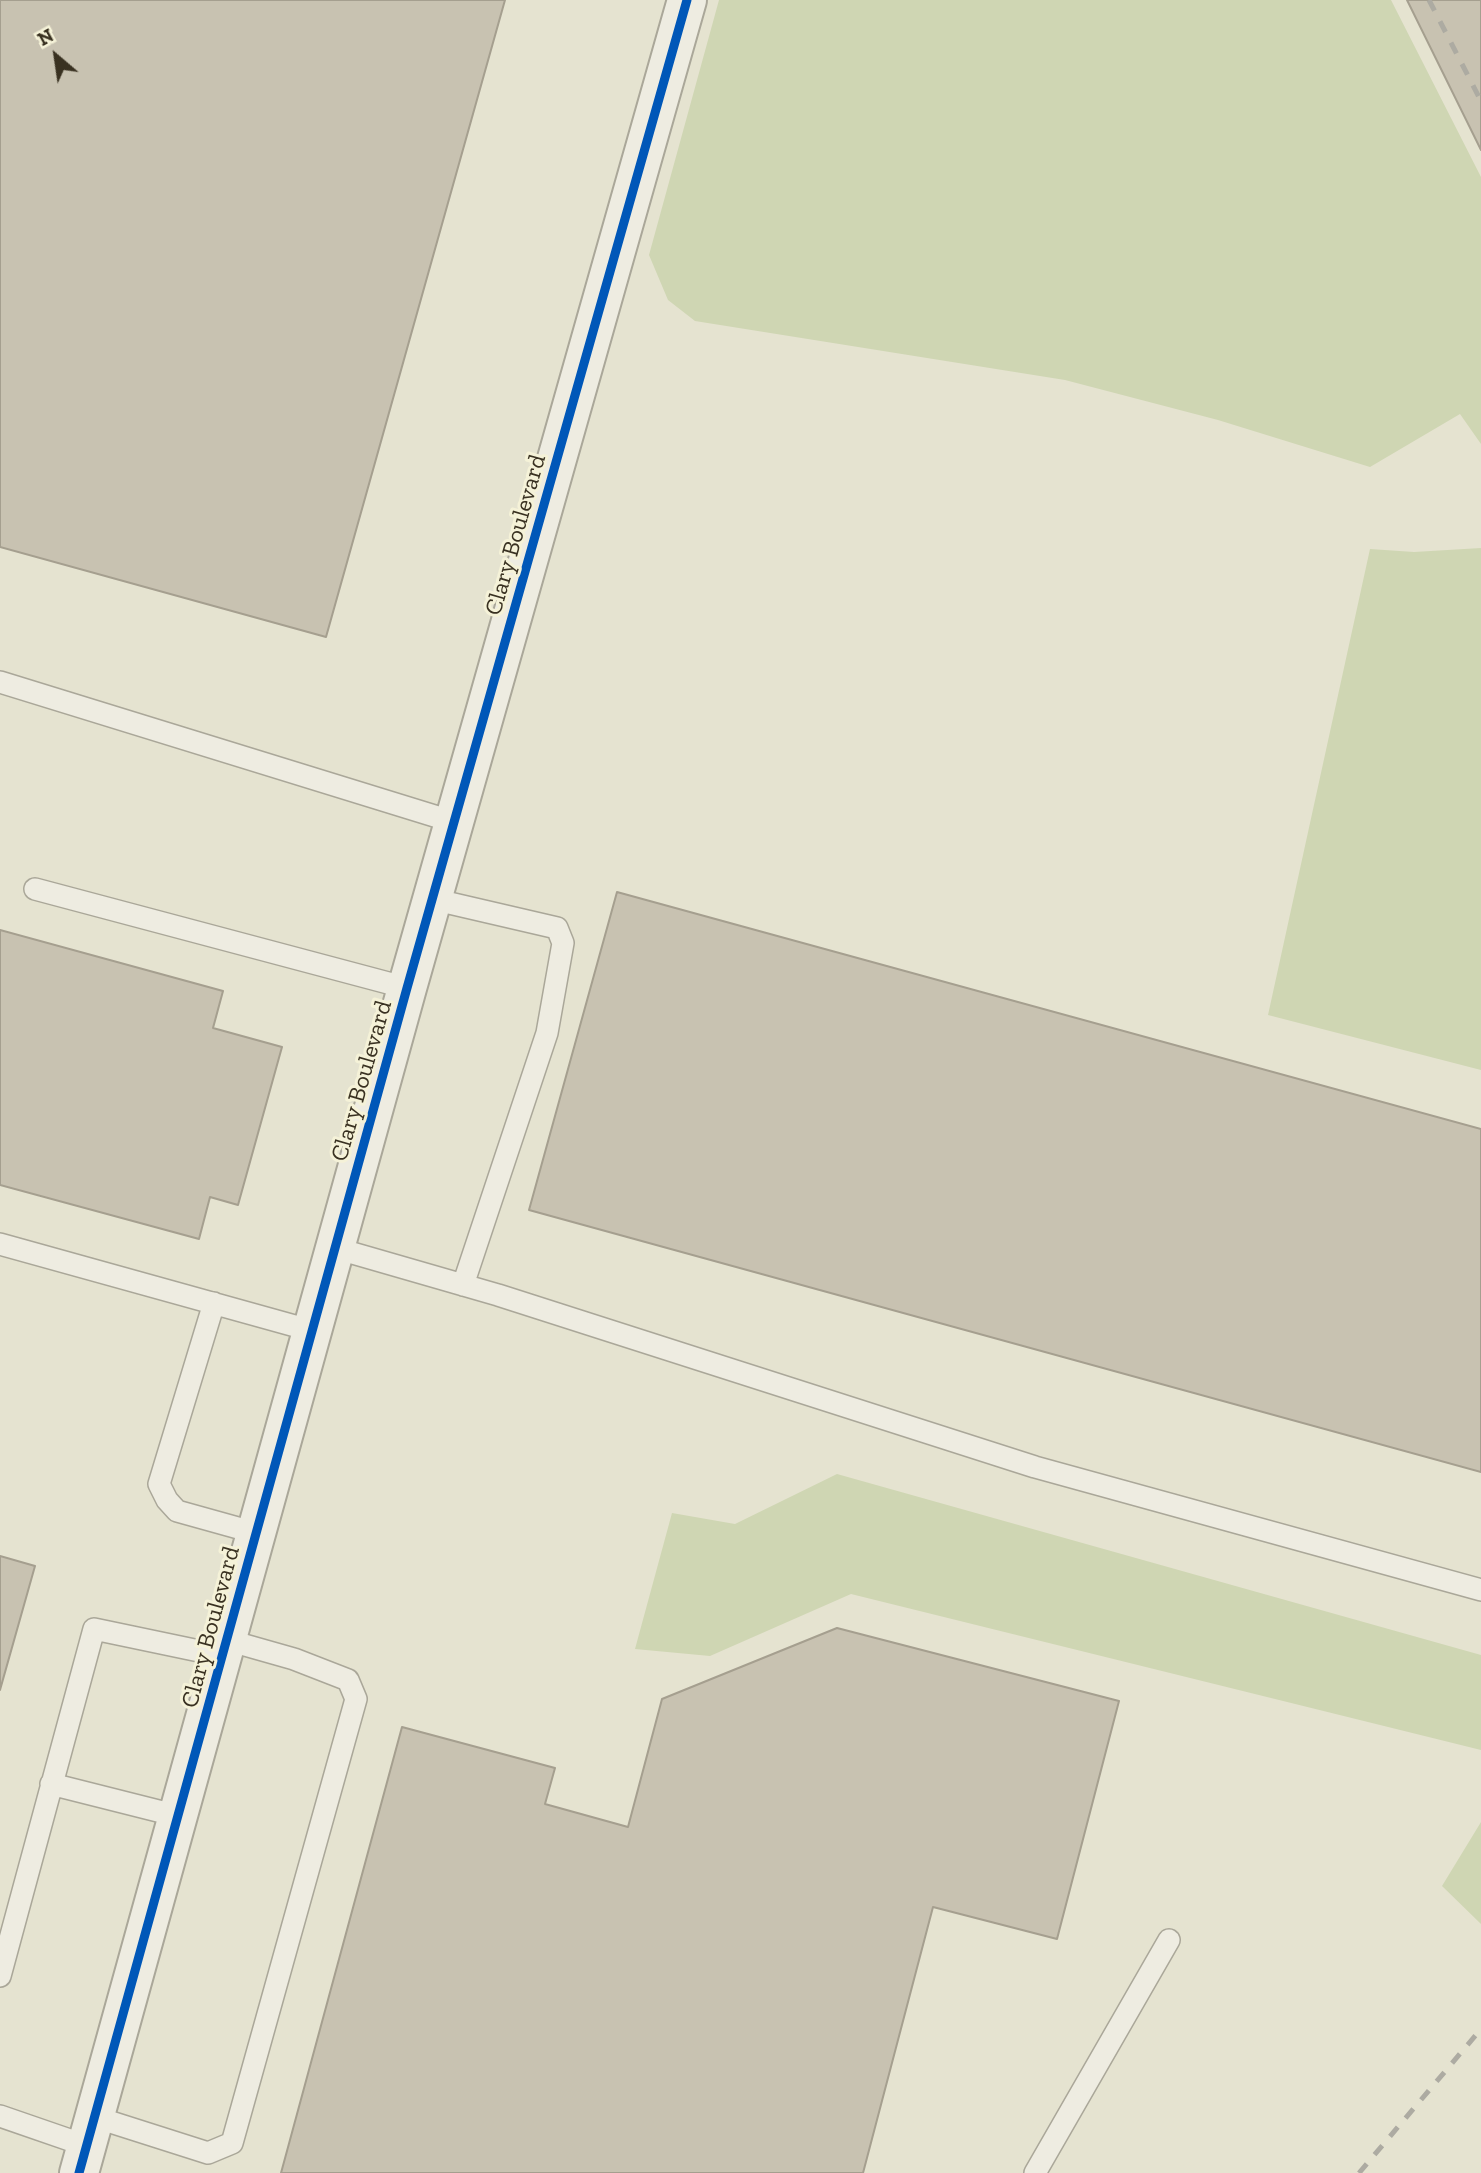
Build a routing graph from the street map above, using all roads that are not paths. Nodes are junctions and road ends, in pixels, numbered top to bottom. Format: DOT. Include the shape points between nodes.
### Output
graph roads {
  1 [pos="687,0"];
  2 [pos="0,682"];
  3 [pos="454,822"];
  4 [pos="35,889"];
  5 [pos="432,899"];
  6 [pos="407,988"];
  7 [pos="0,1244"];
  8 [pos="335,1248"];
  9 [pos="463,1285"];
  10 [pos="214,1303"];
  11 [pos="313,1331"];
  12 [pos="256,1533"];
  13 [pos="1481,1590"];
  14 [pos="225,1648"];
  15 [pos="51,1784"];
  16 [pos="178,1816"];
  17 [pos="1169,1940"];
  18 [pos="0,1976"];
  19 [pos="0,2116"];
  20 [pos="87,2145"];
  21 [pos="1035,2173"];
  1 -- 3 [label="street, Clary Boulevard"];
  2 -- 3 [label="lane"];
  3 -- 5 [label="street, Clary Boulevard"];
  4 -- 6 [label="lane"];
  5 -- 6 [label="street, Clary Boulevard"];
  5 -- 9 [label="lane" via="557,928 563,943 547,1033"];
  6 -- 8 [label="street, Clary Boulevard"];
  7 -- 10 [label="lane"];
  8 -- 9 [label="lane"];
  8 -- 11 [label="street, Clary Boulevard"];
  9 -- 13 [label="lane" via="1035,1467"];
  10 -- 11 [label="lane"];
  10 -- 12 [label="lane" via="159,1484 177,1511"];
  11 -- 12 [label="street, Clary Boulevard"];
  12 -- 14 [label="street, Clary Boulevard"];
  14 -- 15 [label="lane" via="94,1629"];
  14 -- 16 [label="street, Clary Boulevard"];
  14 -- 20 [label="lane" via="294,1659 348,1680 356,1699 232,2143 208,2153"];
  15 -- 16 [label="lane"];
  15 -- 18 [label="lane"];
  16 -- 20 [label="street, Clary Boulevard"];
  17 -- 21 [label="lane"];
  19 -- 20 [label="lane"];
}
